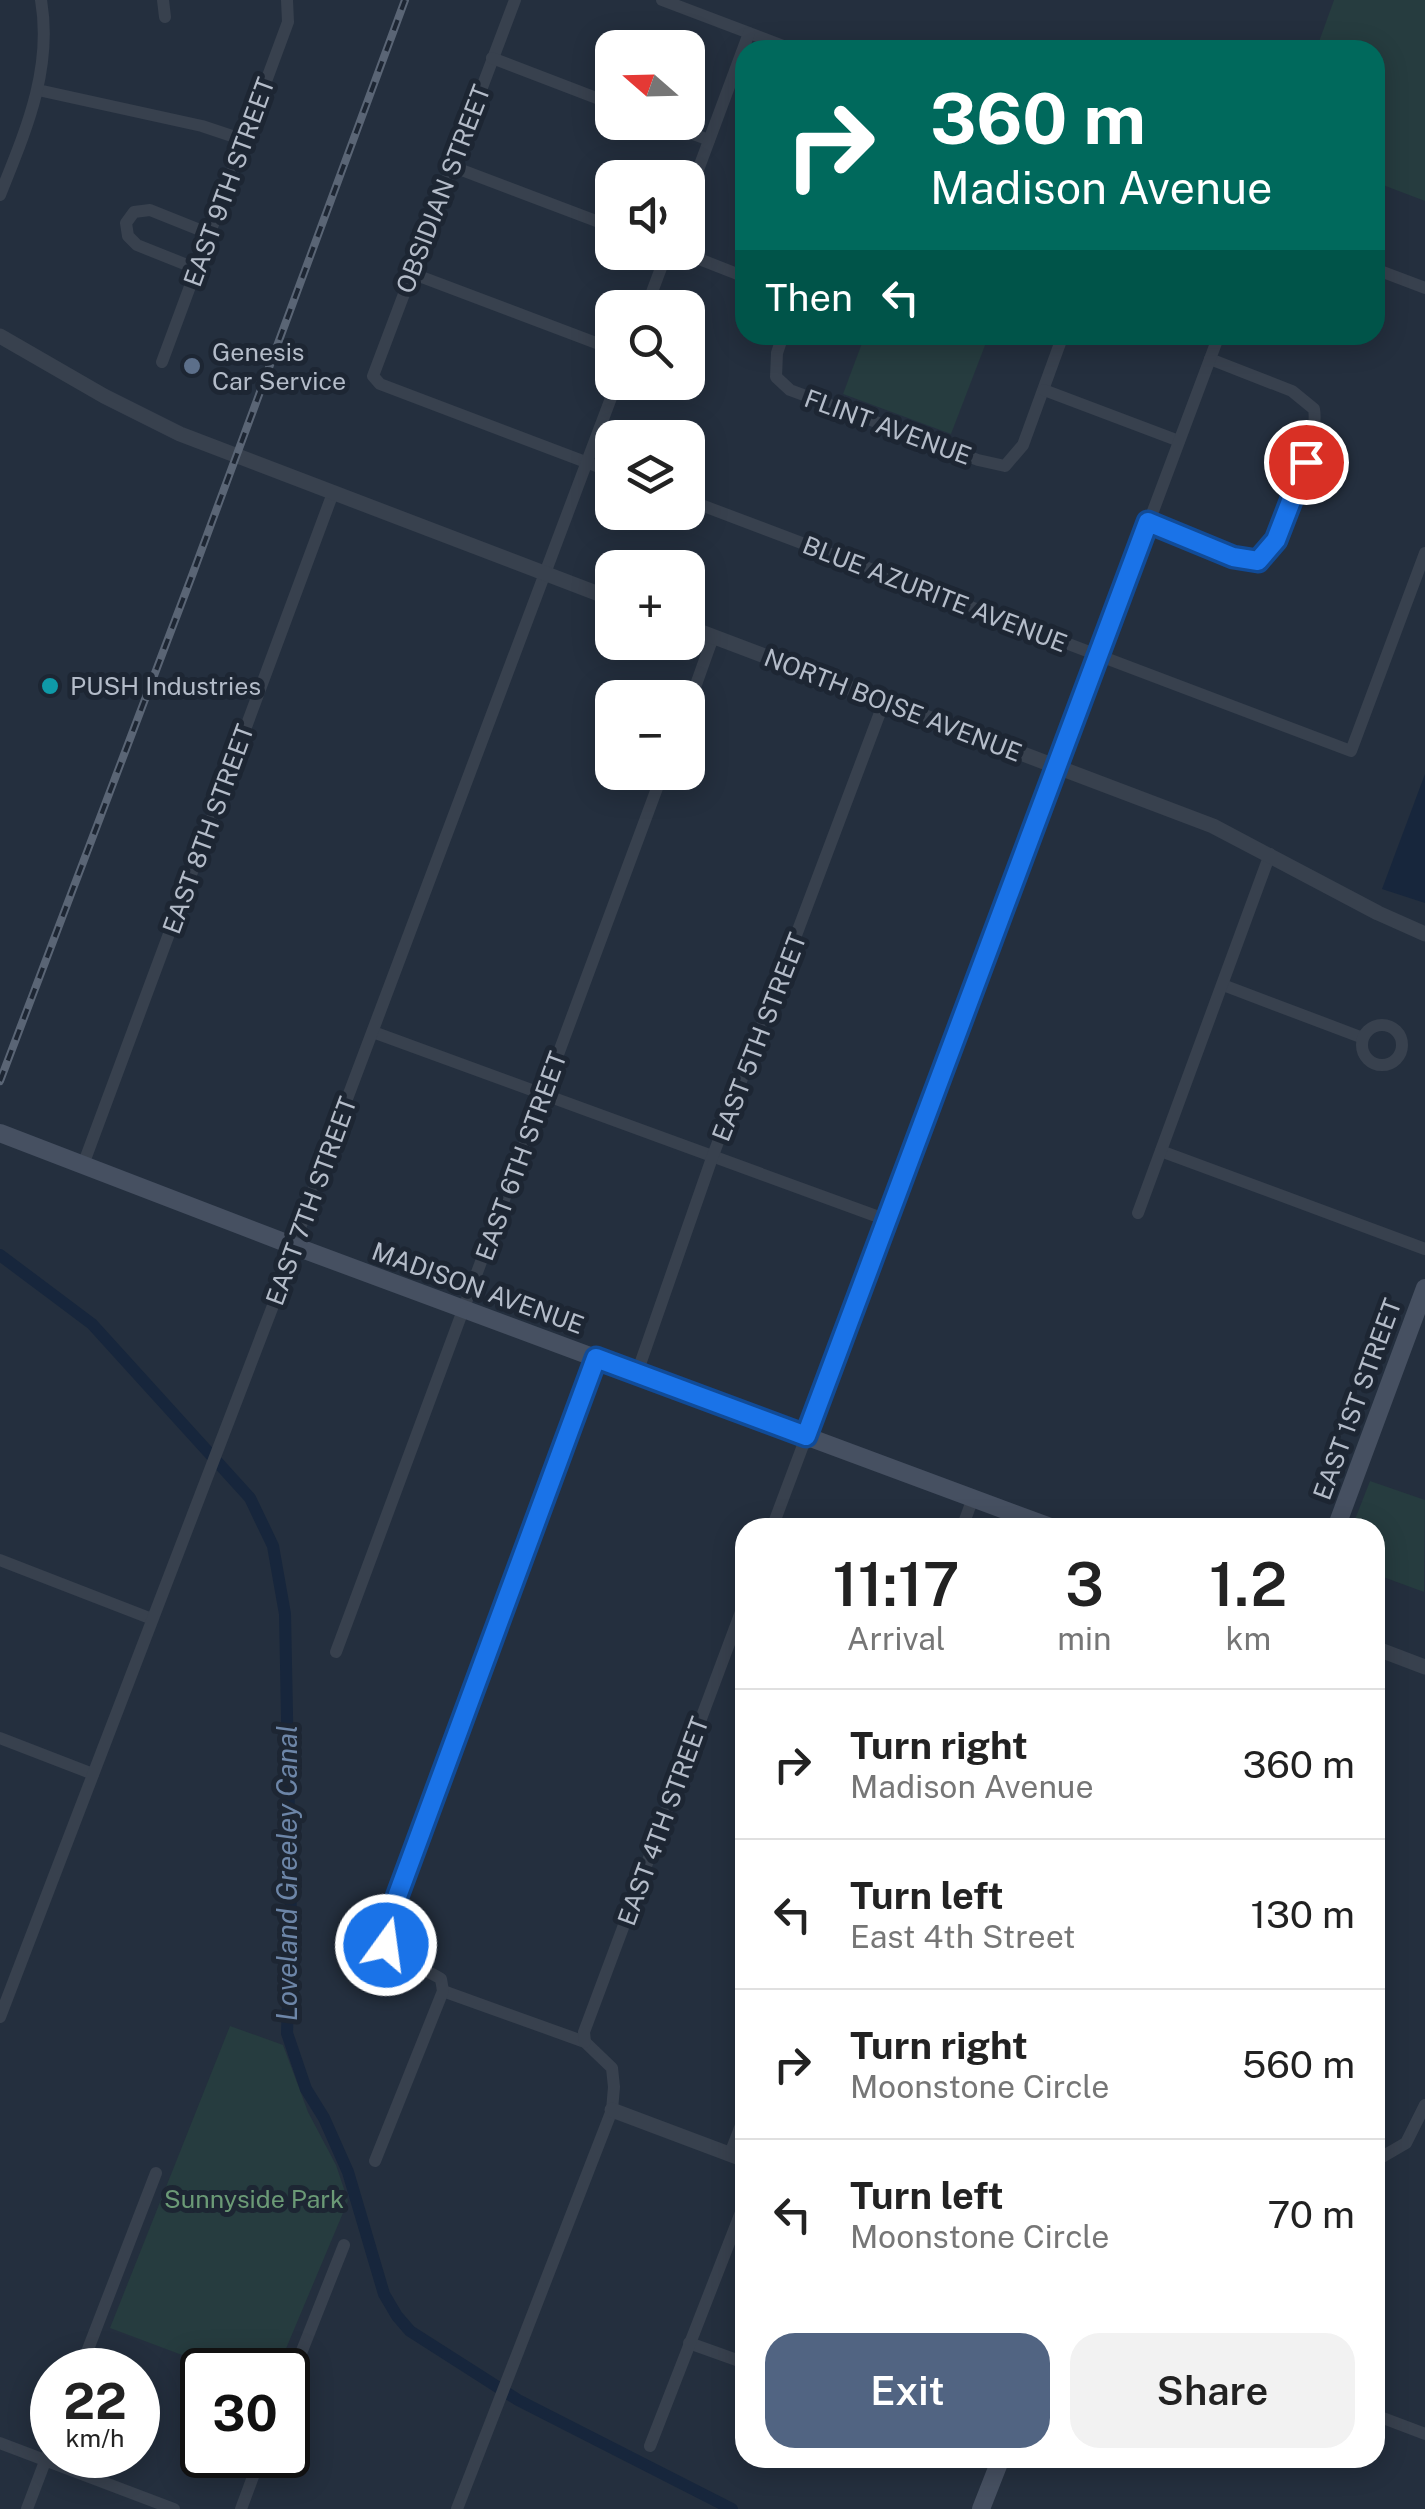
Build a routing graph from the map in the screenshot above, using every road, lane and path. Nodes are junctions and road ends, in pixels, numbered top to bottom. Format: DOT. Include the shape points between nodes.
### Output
graph roads {
  1 [pos="41,0"];
  2 [pos="163,0"];
  3 [pos="287,0"];
  4 [pos="515,0"];
  5 [pos="662,0"];
  6 [pos="164,17"];
  7 [pos="749,33"];
  8 [pos="746,40"];
  9 [pos="768,40"];
  10 [pos="492,58"];
  11 [pos="735,70"];
  12 [pos="38,90"];
  13 [pos="595,97"];
  14 [pos="705,138"];
  15 [pos="244,140"];
  16 [pos="709,140"];
  17 [pos="702,160"];
  18 [pos="452,166"];
  19 [pos="0,195"];
  20 [pos="595,221"];
  21 [pos="210,234"];
  22 [pos="705,262"];
  23 [pos="197,269"];
  24 [pos="411,273"];
  25 [pos="735,273"];
  26 [pos="1385,273"];
  27 [pos="1425,288"];
  28 [pos="0,336"];
  29 [pos="595,343"];
  30 [pos="780,345"];
  31 [pos="1060,345"];
  32 [pos="1215,345"];
  33 [pos="1210,359"];
  34 [pos="162,362"];
  35 [pos="1044,390"];
  36 [pos="611,400"];
  37 [pos="1179,441"];
  38 [pos="587,462"];
  39 [pos="595,465"];
  40 [pos="333,493"];
  41 [pos="705,506"];
  42 [pos="1148,522"];
  43 [pos="1425,552"];
  44 [pos="545,574"];
  45 [pos="595,593"];
  46 [pos="705,634"];
  47 [pos="714,637"];
  48 [pos="1098,656"];
  49 [pos="698,680"];
  50 [pos="884,702"];
  51 [pos="1057,767"];
  52 [pos="656,790"];
  53 [pos="1270,854"];
  54 [pos="1425,934"];
  55 [pos="1223,986"];
  56 [pos="373,1032"];
  57 [pos="1364,1038"];
  58 [pos="544,1095"];
  59 [pos="0,1133"];
  60 [pos="1161,1151"];
  61 [pos="712,1158"];
  62 [pos="83,1165"];
  63 [pos="1138,1213"];
  64 [pos="887,1220"];
  65 [pos="294,1246"];
  66 [pos="1425,1249"];
  67 [pos="1425,1288"];
  68 [pos="464,1309"];
  69 [pos="596,1358"];
  70 [pos="638,1374"];
  71 [pos="806,1436"];
  72 [pos="973,1498"];
  73 [pos="776,1518"];
  74 [pos="966,1518"];
  75 [pos="1026,1518"];
  76 [pos="1340,1518"];
  77 [pos="0,1560"];
  78 [pos="152,1619"];
  79 [pos="735,1628"];
  80 [pos="336,1652"];
  81 [pos="1385,1652"];
  82 [pos="1425,1667"];
  83 [pos="0,1738"];
  84 [pos="93,1774"];
  85 [pos="443,1991"];
  86 [pos="0,2017"];
  87 [pos="585,2042"];
  88 [pos="1425,2106"];
  89 [pos="612,2110"];
  90 [pos="1385,2155"];
  91 [pos="735,2156"];
  92 [pos="375,2161"];
  93 [pos="156,2173"];
  94 [pos="735,2227"];
  95 [pos="344,2244"];
  96 [pos="689,2343"];
  97 [pos="88,2348"];
  98 [pos="303,2348"];
  99 [pos="735,2360"];
  100 [pos="1385,2419"];
  101 [pos="1425,2434"];
  102 [pos="0,2443"];
  103 [pos="650,2446"];
  104 [pos="30,2454"];
  105 [pos="997,2468"];
  106 [pos="39,2478"];
  107 [pos="93,2478"];
  108 [pos="252,2478"];
  109 [pos="27,2509"];
  110 [pos="174,2509"];
  111 [pos="241,2509"];
  112 [pos="457,2509"];
  113 [pos="981,2509"];
  1 -- 12 [label="street"];
  2 -- 6 [label="street"];
  3 -- 15 [label="street, EAST 9TH STREET" via="288,22"];
  4 -- 10 [label="street, OBSIDIAN STREET"];
  5 -- 7 [label="street"];
  7 -- 8 [label="street"];
  7 -- 9 [label="street"];
  10 -- 13 [label="street"];
  10 -- 18 [label="street, OBSIDIAN STREET"];
  11 -- 16 [label="street"];
  12 -- 15 [label="street"];
  12 -- 19 [label="street"];
  14 -- 16 [label="street"];
  15 -- 21 [label="street, EAST 9TH STREET"];
  16 -- 17 [label="street"];
  18 -- 20 [label="street"];
  18 -- 24 [label="street, OBSIDIAN STREET"];
  21 -- 23 [label="street, EAST 9TH STREET"];
  21 -- 23 [label="street" via="150,210 134,212 126,223 137,245"];
  22 -- 25 [label="street"];
  23 -- 34 [label="street, EAST 9TH STREET"];
  24 -- 29 [label="street"];
  24 -- 38 [label="street, OBSIDIAN STREET" via="374,379"];
  26 -- 27 [label="street"];
  28 -- 40 [label="street" via="180,434"];
  30 -- 35 [label="street, FLINT AVENUE" via="776,378 790,390 1005,466 1022,445"];
  31 -- 35 [label="street"];
  32 -- 33 [label="street"];
  33 -- 37 [label="street"];
  33 -- 42 [label="street" via="1306,400 1314,410 1314,439 1276,540 1258,561"];
  35 -- 37 [label="street"];
  36 -- 38 [label="street, EAST 7TH STREET"];
  37 -- 42 [label="street"];
  38 -- 39 [label="street"];
  38 -- 44 [label="street, EAST 7TH STREET"];
  40 -- 44 [label="street"];
  40 -- 62 [label="street, EAST 8TH STREET"];
  41 -- 48 [label="street, BLUE AZURITE AVENUE"];
  42 -- 48 [label="street"];
  43 -- 48 [label="street, BLUE AZURITE AVENUE" via="1351,750"];
  44 -- 45 [label="street"];
  44 -- 56 [label="street, EAST 7TH STREET"];
  46 -- 47 [label="street, NORTH BOISE AVENUE"];
  47 -- 49 [label="street"];
  47 -- 50 [label="street, NORTH BOISE AVENUE"];
  48 -- 51 [label="street"];
  50 -- 51 [label="street, NORTH BOISE AVENUE"];
  50 -- 61 [label="street, EAST 5TH STREET"];
  51 -- 53 [label="street, NORTH BOISE AVENUE"];
  51 -- 64 [label="street"];
  52 -- 58 [label="street, EAST 6TH STREET"];
  53 -- 54 [label="street, NORTH BOISE AVENUE"];
  53 -- 55 [label="street"];
  55 -- 57 [label="street"];
  55 -- 60 [label="street"];
  56 -- 58 [label="street"];
  56 -- 65 [label="street, EAST 7TH STREET"];
  58 -- 61 [label="street"];
  58 -- 68 [label="street, EAST 6TH STREET"];
  59 -- 62 [label="main road, MADISON AVENUE"];
  60 -- 63 [label="street"];
  60 -- 66 [label="street"];
  61 -- 64 [label="street"];
  61 -- 70 [label="street, EAST 5TH STREET"];
  62 -- 65 [label="main road, MADISON AVENUE"];
  64 -- 71 [label="street"];
  65 -- 68 [label="main road, MADISON AVENUE"];
  65 -- 78 [label="street, EAST 7TH STREET"];
  67 -- 76 [label="main road, EAST 1ST STREET"];
  68 -- 69 [label="main road, MADISON AVENUE"];
  68 -- 80 [label="street, EAST 6TH STREET"];
  69 -- 70 [label="main road, MADISON AVENUE"];
  69 -- 85 [label="street" via="384,1932 389,1951 441,1978"];
  70 -- 71 [label="main road, MADISON AVENUE"];
  71 -- 72 [label="main road, MADISON AVENUE"];
  71 -- 73 [label="street"];
  72 -- 74 [label="street"];
  72 -- 75 [label="main road, MADISON AVENUE"];
  77 -- 78 [label="street"];
  78 -- 84 [label="street, EAST 7TH STREET"];
  79 -- 87 [label="street, EAST 4TH STREET"];
  81 -- 82 [label="street"];
  83 -- 84 [label="street"];
  84 -- 86 [label="street, EAST 7TH STREET"];
  85 -- 87 [label="street"];
  85 -- 92 [label="street"];
  87 -- 89 [label="street" via="612,2068"];
  88 -- 90 [label="street" via="1406,2142"];
  89 -- 91 [label="street"];
  89 -- 112 [label="street"];
  93 -- 97 [label="street"];
  94 -- 96 [label="street"];
  95 -- 98 [label="street"];
  96 -- 99 [label="street"];
  96 -- 103 [label="street"];
  100 -- 101 [label="street"];
  102 -- 104 [label="street"];
  105 -- 113 [label="main road"];
  106 -- 109 [label="street"];
  107 -- 110 [label="street"];
  108 -- 111 [label="street"];
}
